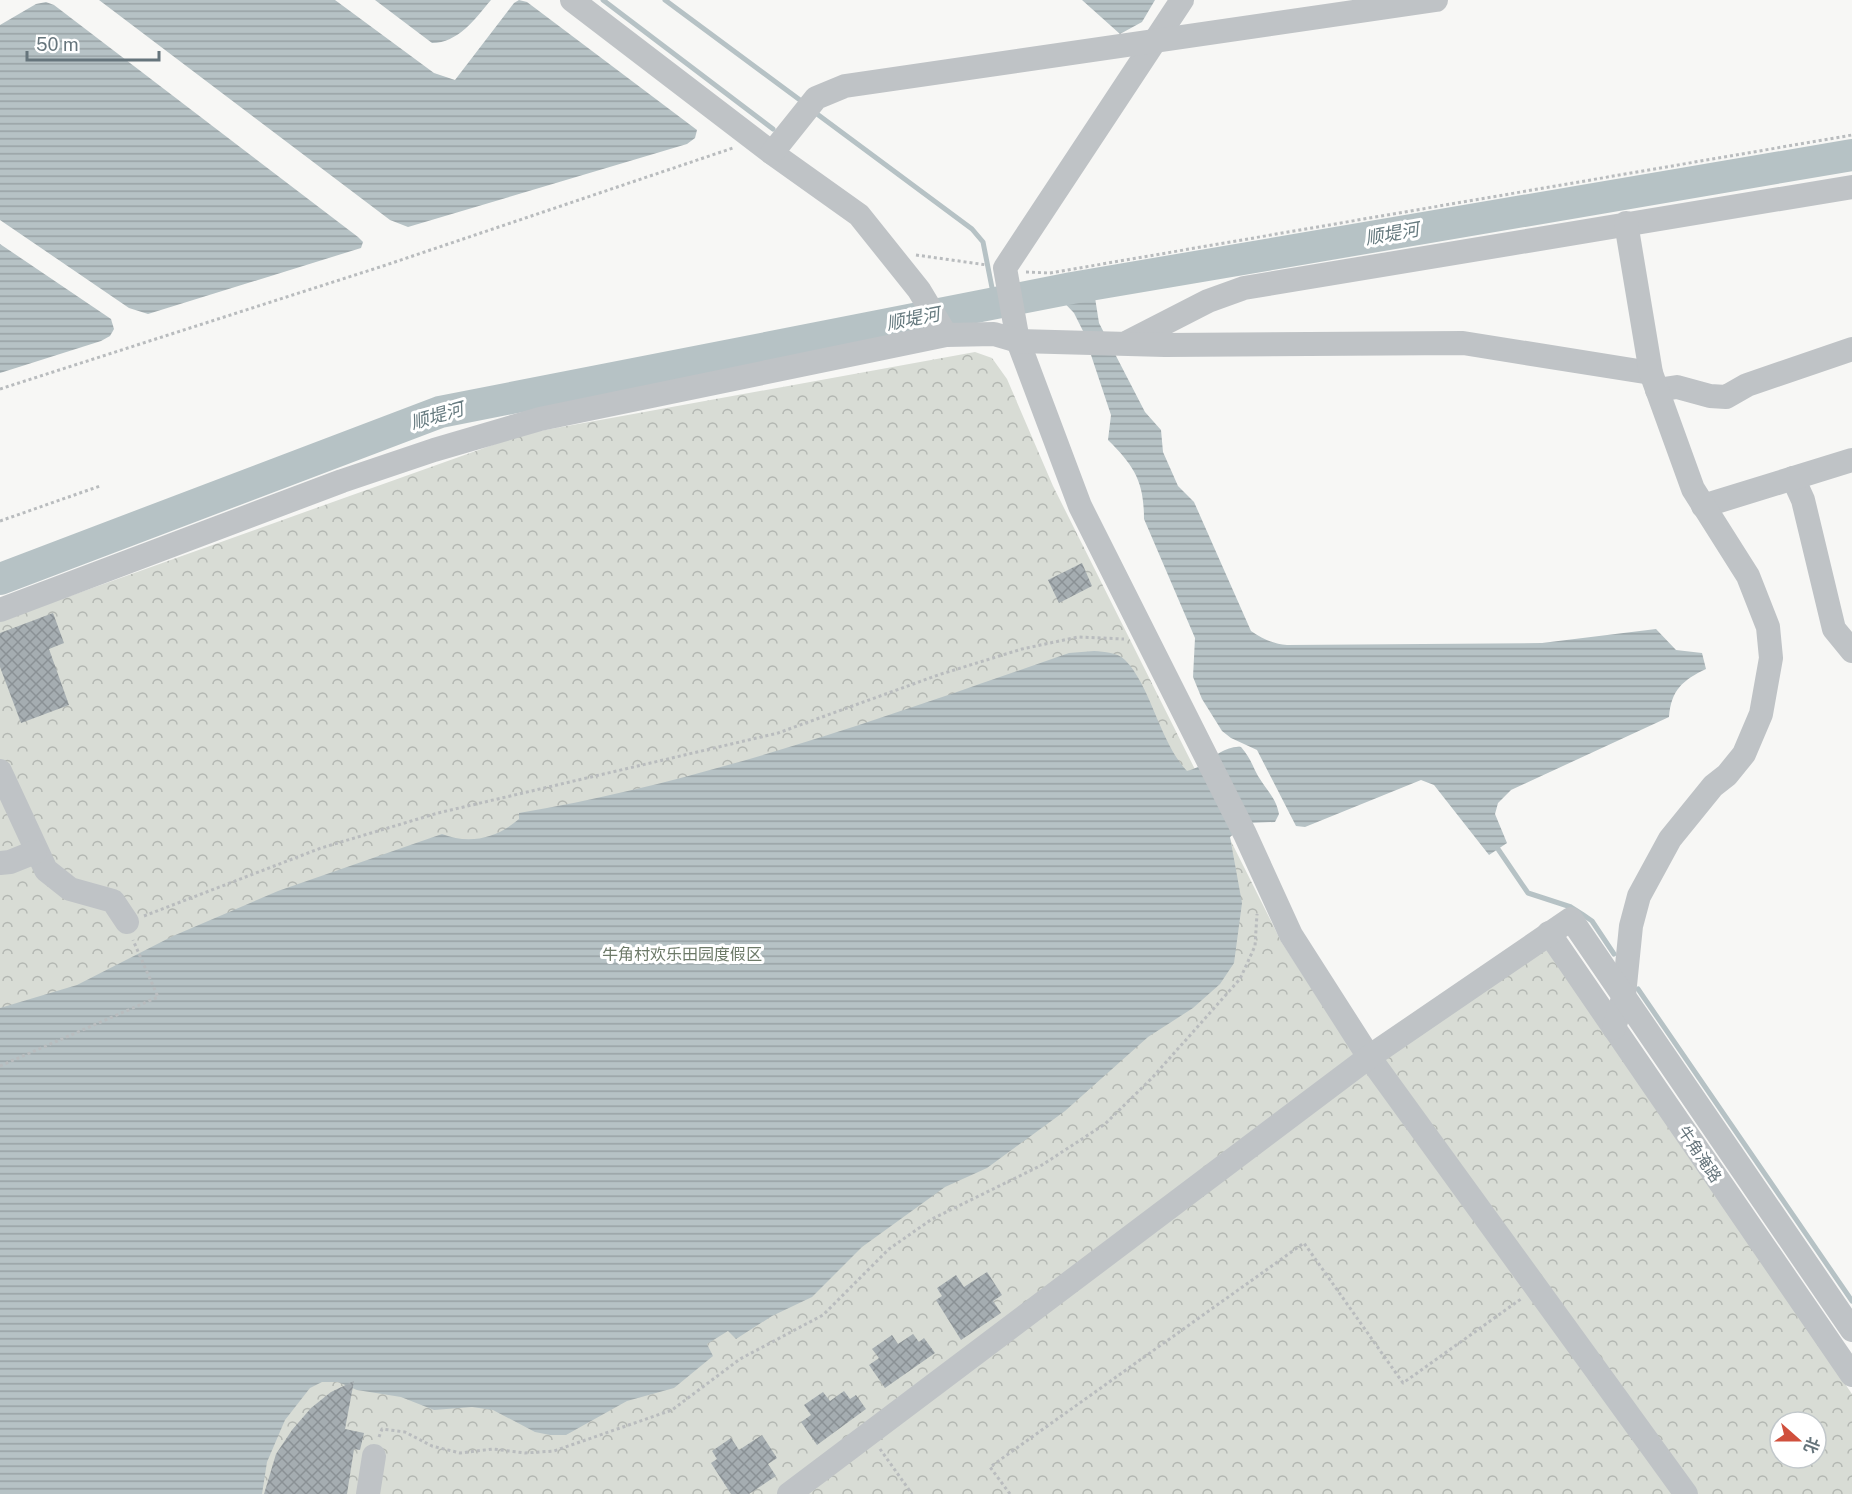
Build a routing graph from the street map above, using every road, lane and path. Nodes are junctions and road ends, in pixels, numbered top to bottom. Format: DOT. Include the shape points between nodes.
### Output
graph roads {
  1 [pos="572,0"];
  2 [pos="1182,0"];
  3 [pos="1436,0"];
  4 [pos="1155,41"];
  5 [pos="1852,135"];
  6 [pos="764,147"];
  7 [pos="1852,187"];
  8 [pos="1626,223"];
  9 [pos="890,254"];
  10 [pos="980,264"];
  11 [pos="1005,268"];
  12 [pos="1016,333"];
  13 [pos="946,335"];
  14 [pos="1123,344"];
  15 [pos="1852,349"];
  16 [pos="1654,382"];
  17 [pos="0,389"];
  18 [pos="1852,460"];
  19 [pos="1793,477"];
  20 [pos="100,486"];
  21 [pos="1704,506"];
  22 [pos="0,521"];
  23 [pos="0,610"];
  24 [pos="1149,642"];
  25 [pos="1852,651"];
  26 [pos="0,771"];
  27 [pos="35,852"];
  28 [pos="0,863"];
  29 [pos="1258,912"];
  30 [pos="127,922"];
  31 [pos="1549,933"];
  32 [pos="1624,995"];
  33 [pos="1614,1028"];
  34 [pos="1369,1056"];
  35 [pos="0,1066"];
  36 [pos="1537,1288"];
  37 [pos="1852,1330"];
  38 [pos="1852,1375"];
  39 [pos="869,1433"];
  40 [pos="374,1456"];
  41 [pos="368,1494"];
  42 [pos="789,1494"];
  43 [pos="912,1494"];
  44 [pos="1010,1494"];
  45 [pos="1686,1494"];
  1 -- 6 [label="street"];
  2 -- 4 [label="street"];
  3 -- 4 [label="street"];
  4 -- 6 [label="street" via="845,86 826,92"];
  4 -- 11 [label="street"];
  5 -- 11 [label="path" via="1050,273"];
  6 -- 9 [label="street" via="859,215"];
  6 -- 17 [label="path"];
  7 -- 8 [label="street"];
  8 -- 14 [label="street" via="1244,288 1208,301"];
  8 -- 16 [label="street"];
  9 -- 10 [label="path"];
  9 -- 13 [label="street" via="919,290"];
  11 -- 12 [label="street"];
  12 -- 13 [label="street"];
  12 -- 14 [label="street"];
  12 -- 24 [label="street" via="1080,506"];
  13 -- 23 [label="street" via="529,422 342,482"];
  14 -- 16 [label="street" via="1463,343"];
  15 -- 16 [label="street" via="1747,385 1726,397"];
  16 -- 21 [label="street" via="1693,489"];
  18 -- 19 [label="street"];
  19 -- 21 [label="street"];
  19 -- 25 [label="street" via="1803,500 1834,629"];
  20 -- 22 [label="path"];
  21 -- 32 [label="street" via="1748,576 1768,627 1771,658 1761,714 1744,754 1670,839 1639,896 1631,926"];
  24 -- 30 [label="path" via="1078,637 1022,649 778,733 438,813 321,848"];
  24 -- 34 [label="street" via="1291,935"];
  26 -- 27 [label="street"];
  27 -- 28 [label="street"];
  27 -- 30 [label="street" via="52,877 70,889 113,901"];
  29 -- 40 [label="path" via="1255,945 1240,979 1152,1078 1105,1124 1042,1165 932,1219 889,1249 823,1315 740,1359 672,1410 545,1451 494,1449 460,1454 405,1432 382,1429"];
  30 -- 35 [label="path" via="158,997"];
  31 -- 32 [label="street, 牛角淹路" via="1571,919"];
  31 -- 33 [label="street, 牛角淹路"];
  31 -- 34 [label="street"];
  32 -- 33 [label="street"];
  32 -- 37 [label="street, 牛角淹路"];
  33 -- 38 [label="street, 牛角淹路"];
  34 -- 36 [label="street"];
  34 -- 39 [label="street"];
  36 -- 44 [label="path" via="1403,1383 1304,1243 990,1467"];
  36 -- 45 [label="street"];
  39 -- 42 [label="street"];
  39 -- 43 [label="path"];
  40 -- 41 [label="street"];
}
